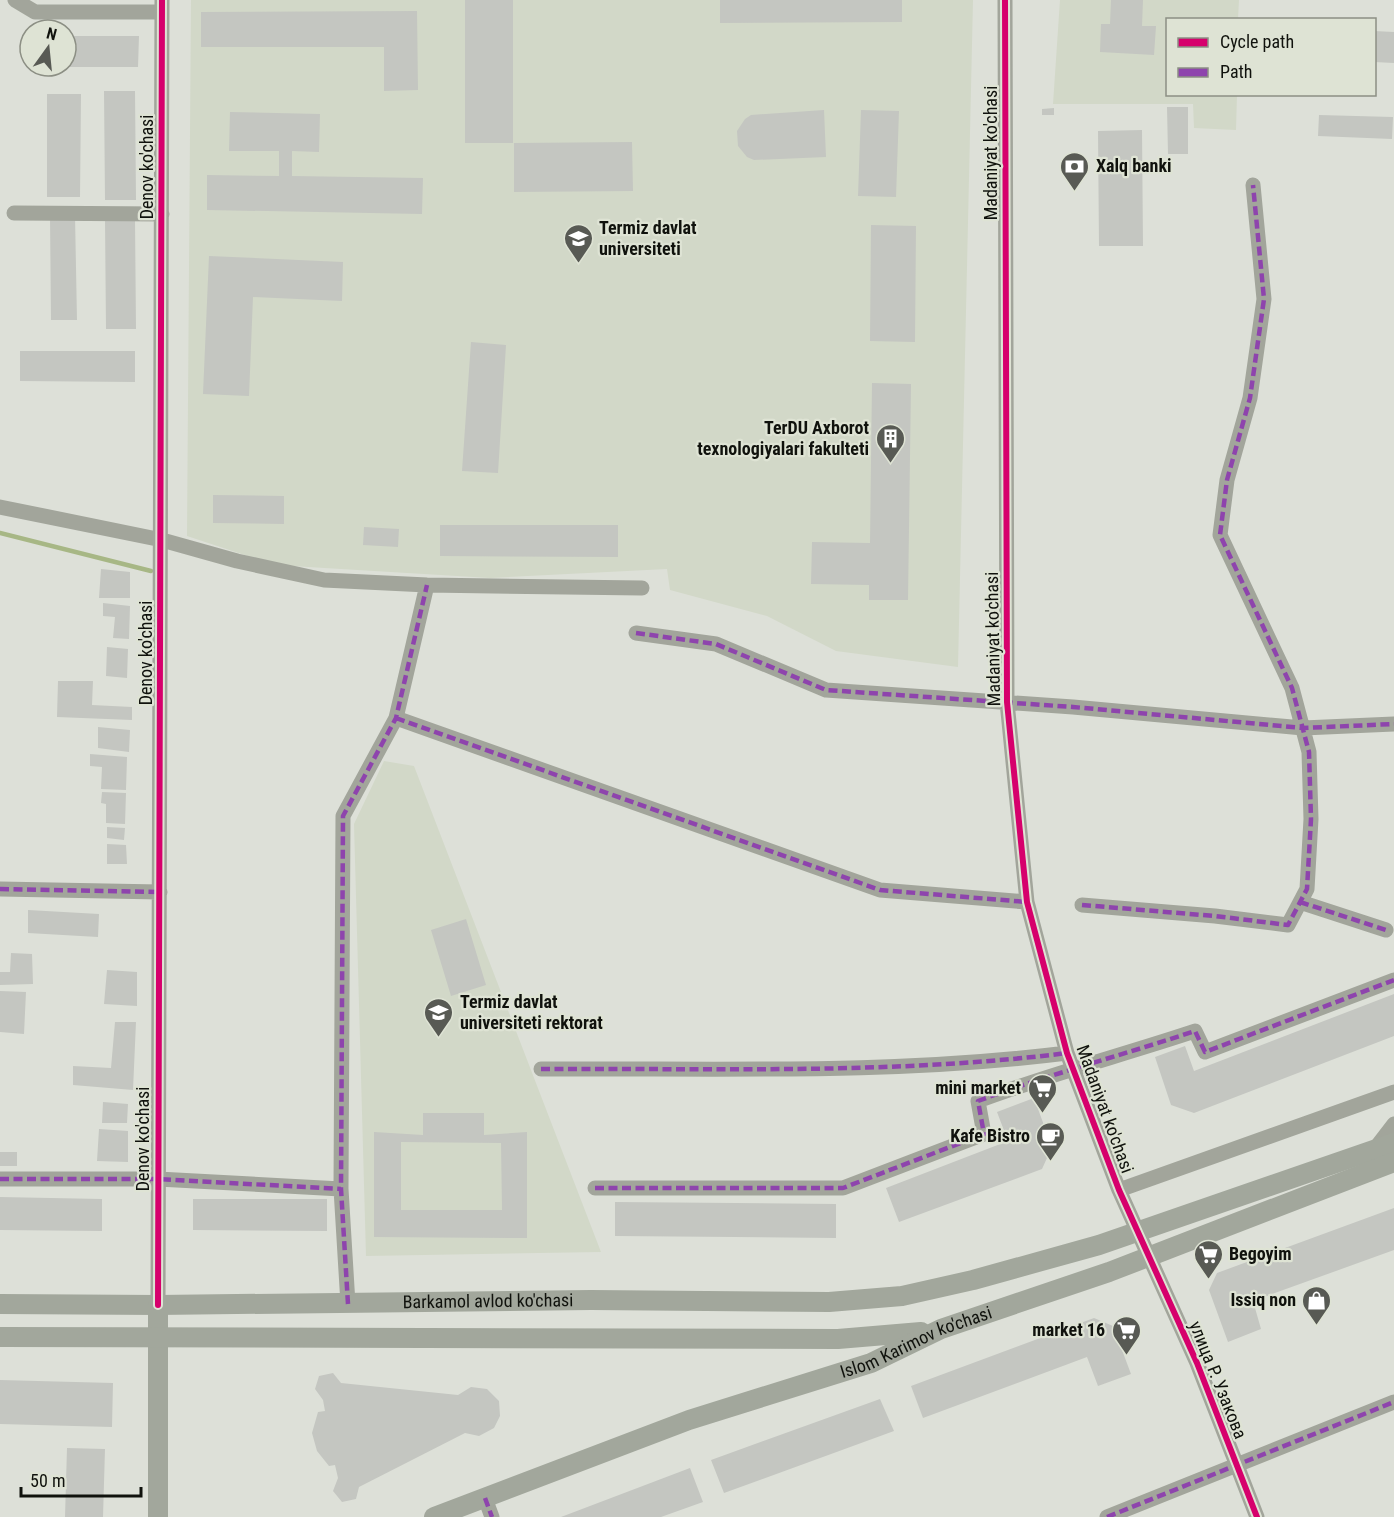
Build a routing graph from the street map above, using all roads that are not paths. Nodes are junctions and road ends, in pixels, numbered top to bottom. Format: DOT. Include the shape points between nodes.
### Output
graph roads {
  1 [pos="15,0"];
  2 [pos="1005,0"];
  3 [pos="162,6"];
  4 [pos="1252,185"];
  5 [pos="14,213"];
  6 [pos="162,214"];
  7 [pos="0,507"];
  8 [pos="162,540"];
  9 [pos="427,585"];
  10 [pos="642,588"];
  11 [pos="636,633"];
  12 [pos="1007,702"];
  13 [pos="396,718"];
  14 [pos="1394,724"];
  15 [pos="1303,728"];
  16 [pos="0,889"];
  17 [pos="160,892"];
  18 [pos="1027,902"];
  19 [pos="1300,902"];
  20 [pos="1082,905"];
  21 [pos="1386,930"];
  22 [pos="1394,980"];
  23 [pos="1070,1060"];
  24 [pos="541,1069"];
  25 [pos="1394,1092"];
  26 [pos="1394,1124"];
  27 [pos="1394,1143"];
  28 [pos="1373,1150"];
  29 [pos="1394,1162"];
  30 [pos="0,1179"];
  31 [pos="158,1179"];
  32 [pos="595,1188"];
  33 [pos="341,1189"];
  34 [pos="1119,1190"];
  35 [pos="1140,1232"];
  36 [pos="1150,1255"];
  37 [pos="973,1280"];
  38 [pos="0,1304"];
  39 [pos="348,1304"];
  40 [pos="158,1305"];
  41 [pos="941,1329"];
  42 [pos="0,1337"];
  43 [pos="158,1338"];
  44 [pos="1394,1402"];
  45 [pos="1237,1466"];
  46 [pos="485,1498"];
  47 [pos="158,1517"];
  48 [pos="434,1517"];
  49 [pos="492,1517"];
  50 [pos="1107,1517"];
  51 [pos="1257,1517"];
  1 -- 3 [label="street" via="35,12"];
  2 -- 12 [label="street, Madaniyat ko'chasi"];
  3 -- 6 [label="street, Denov ko'chasi"];
  4 -- 15 [label="street" via="1264,299 1250,398 1227,480 1220,535 1292,688"];
  5 -- 6 [label="street"];
  6 -- 8 [label="street, Denov ko'chasi"];
  7 -- 8 [label="street"];
  8 -- 9 [label="street" via="324,580"];
  8 -- 17 [label="street, Denov ko'chasi"];
  9 -- 10 [label="street"];
  9 -- 13 [label="street"];
  11 -- 12 [label="street" via="716,644 826,690"];
  12 -- 15 [label="street"];
  12 -- 18 [label="street, Madaniyat ko'chasi"];
  13 -- 18 [label="street" via="880,890"];
  13 -- 33 [label="street" via="344,816"];
  14 -- 15 [label="street"];
  15 -- 19 [label="street" via="1309,752 1311,819 1307,889"];
  16 -- 17 [label="street"];
  17 -- 31 [label="street, Denov ko'chasi"];
  18 -- 23 [label="street, Madaniyat ko'chasi"];
  19 -- 20 [label="street" via="1288,926"];
  19 -- 21 [label="street"];
  22 -- 23 [label="street" via="1205,1052 1195,1031 1112,1058"];
  23 -- 24 [label="street" via="894,1068"];
  23 -- 32 [label="street" via="978,1101 984,1134 843,1188"];
  23 -- 34 [label="street, Madaniyat ko'chasi"];
  25 -- 34 [label="street"];
  26 -- 28 [label="street"];
  27 -- 28 [label="main road, Islom Karimov ko'chasi"];
  28 -- 35 [label="main road, Islom Karimov ko'chasi"];
  29 -- 36 [label="main road, Islom Karimov ko'chasi"];
  30 -- 31 [label="street"];
  31 -- 33 [label="street"];
  31 -- 40 [label="street, Denov ko'chasi"];
  33 -- 39 [label="street"];
  34 -- 35 [label="street, Madaniyat ko'chasi"];
  35 -- 36 [label="street, Madaniyat ko'chasi"];
  35 -- 37 [label="main road, Islom Karimov ko'chasi"];
  36 -- 41 [label="main road, Islom Karimov ko'chasi" via="1078,1284"];
  36 -- 45 [label="street, улица Р. Узакова"];
  37 -- 39 [label="main road, Barkamol avlod ko'chasi" via="902,1296 829,1302"];
  38 -- 40 [label="main road, Barkamol avlod ko'chasi"];
  39 -- 40 [label="main road, Barkamol avlod ko'chasi"];
  40 -- 43 [label="main road, Denov ko'chasi"];
  41 -- 43 [label="main road, Barkamol avlod ko'chasi" via="838,1339"];
  41 -- 46 [label="main road, Islom Karimov ko'chasi" via="871,1363 689,1420"];
  42 -- 43 [label="main road, Barkamol avlod ko'chasi"];
  43 -- 47 [label="main road, Denov ko'chasi"];
  44 -- 45 [label="street"];
  45 -- 50 [label="street"];
  45 -- 51 [label="street, улица Р. Узакова"];
  46 -- 48 [label="main road, Islom Karimov ko'chasi"];
  46 -- 49 [label="street"];
}
